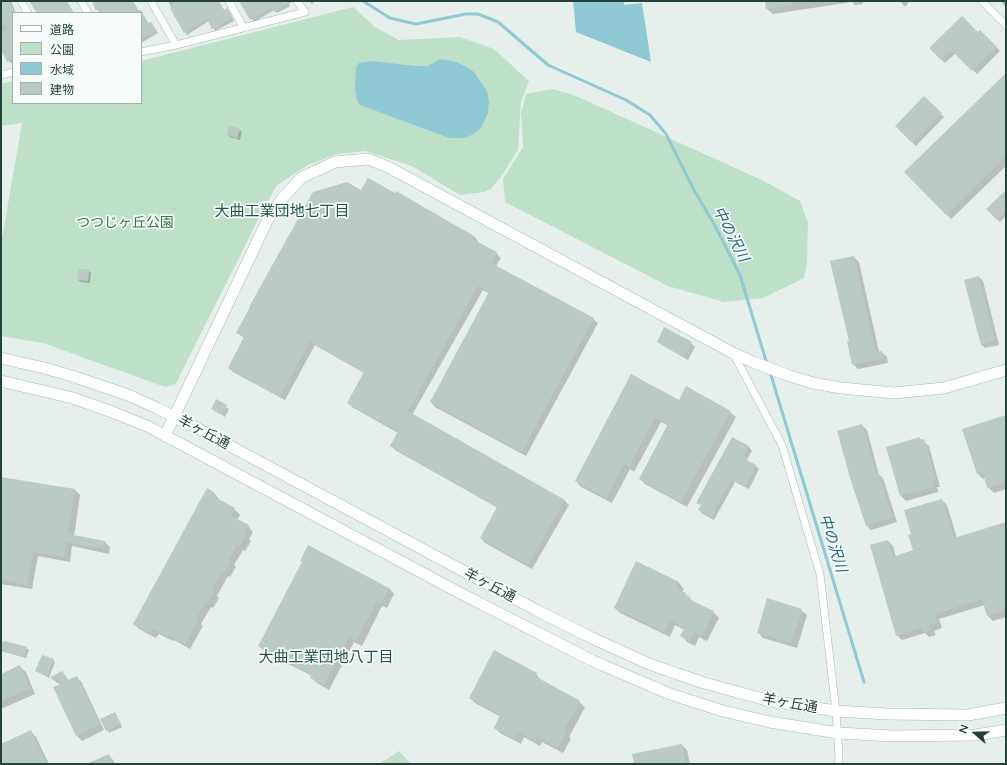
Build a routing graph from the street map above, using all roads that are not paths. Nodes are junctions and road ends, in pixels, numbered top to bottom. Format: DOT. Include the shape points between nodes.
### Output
graph roads {
  1 [pos="21,1"];
  2 [pos="81,1"];
  3 [pos="151,1"];
  4 [pos="229,1"];
  5 [pos="297,1"];
  6 [pos="982,1"];
  7 [pos="27,12"];
  8 [pos="87,12"];
  9 [pos="1006,25"];
  10 [pos="243,27"];
  11 [pos="176,45"];
  12 [pos="142,52"];
  13 [pos="12,72"];
  14 [pos="1,75"];
  15 [pos="732,353"];
  16 [pos="1,358"];
  17 [pos="1006,370"];
  18 [pos="1,381"];
  19 [pos="174,416"];
  20 [pos="165,436"];
  21 [pos="1006,708"];
  22 [pos="836,711"];
  23 [pos="1006,730"];
  24 [pos="838,733"];
  25 [pos="838,764"];
  1 -- 7 [label="street"];
  2 -- 8 [label="street"];
  3 -- 11 [label="street"];
  4 -- 10 [label="street"];
  5 -- 10 [label="street" via="305,12"];
  6 -- 9 [label="street"];
  10 -- 11 [label="street"];
  11 -- 12 [label="street"];
  13 -- 14 [label="street"];
  15 -- 17 [label="main road" via="813,383 894,393 944,388"];
  15 -- 19 [label="main road" via="388,167 368,159 335,162 301,178 281,200 267,222"];
  15 -- 22 [label="street" via="782,445 820,574"];
  16 -- 19 [label="main road, 羊ヶ丘通" via="79,378 128,395"];
  18 -- 20 [label="main road, 羊ヶ丘通" via="73,398 115,413"];
  19 -- 20 [label="main road"];
  19 -- 22 [label="main road, 羊ヶ丘通" via="570,627 649,664 701,682 770,701"];
  20 -- 24 [label="main road, 羊ヶ丘通" via="593,661 670,694 730,713"];
  21 -- 22 [label="main road, 羊ヶ丘通" via="968,714"];
  22 -- 24 [label="street"];
  23 -- 24 [label="main road, 羊ヶ丘通" via="976,735 893,736"];
  24 -- 25 [label="street"];
}
